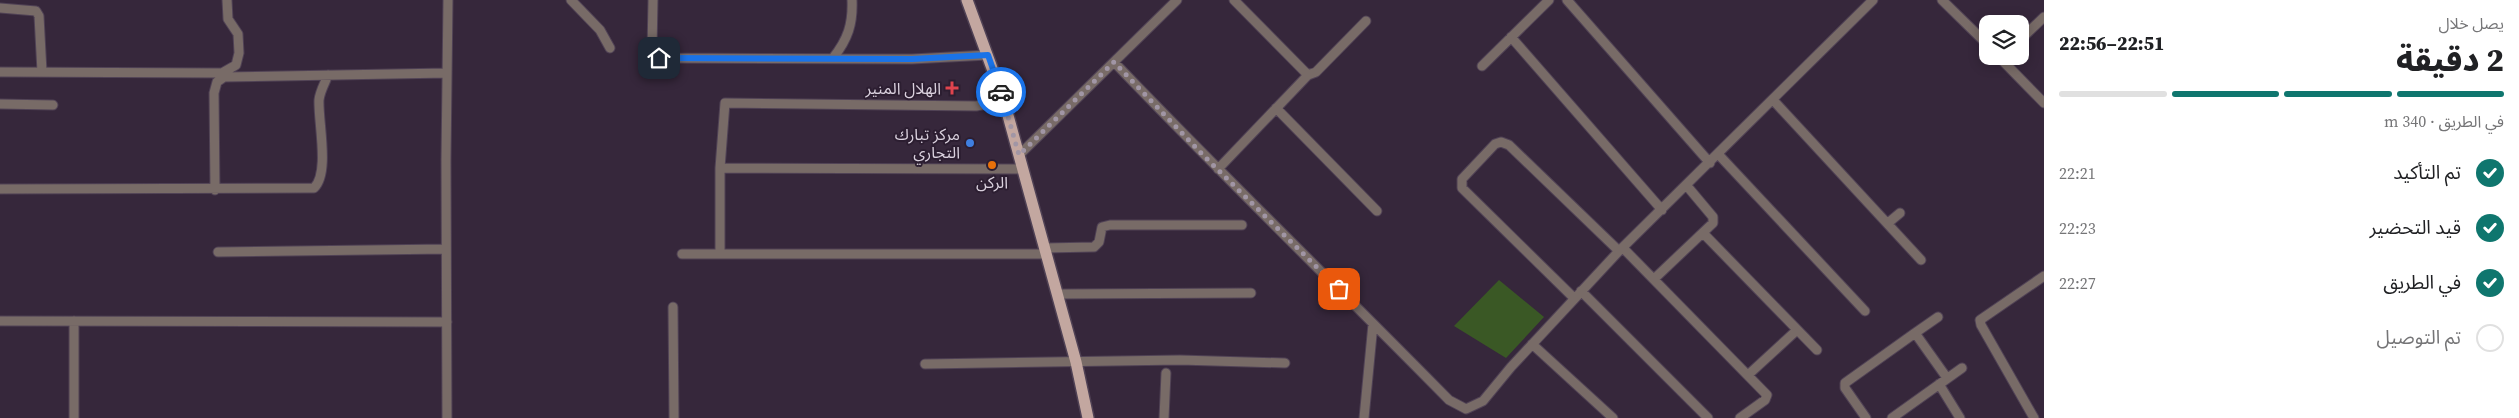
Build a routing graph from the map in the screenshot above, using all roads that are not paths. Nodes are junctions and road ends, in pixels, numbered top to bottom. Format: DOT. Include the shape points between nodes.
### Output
graph roads {
  1 [pos="227,0"];
  2 [pos="448,0"];
  3 [pos="571,0"];
  4 [pos="653,0"];
  5 [pos="852,0"];
  6 [pos="967,0"];
  7 [pos="1177,0"];
  8 [pos="1234,0"];
  9 [pos="1549,0"];
  10 [pos="1567,0"];
  11 [pos="1873,0"];
  12 [pos="1942,0"];
  13 [pos="0,8"];
  14 [pos="2044,17"];
  15 [pos="1366,21"];
  16 [pos="2029,31"];
  17 [pos="1979,36"];
  18 [pos="1510,37"];
  19 [pos="610,48"];
  20 [pos="988,55"];
  21 [pos="833,58"];
  22 [pos="1114,62"];
  23 [pos="2009,65"];
  24 [pos="1482,66"];
  25 [pos="0,72"];
  26 [pos="42,72"];
  27 [pos="447,72"];
  28 [pos="328,75"];
  29 [pos="1308,75"];
  30 [pos="1773,100"];
  31 [pos="1004,101"];
  32 [pos="2044,102"];
  33 [pos="0,104"];
  34 [pos="53,105"];
  35 [pos="1276,108"];
  36 [pos="1718,154"];
  37 [pos="1019,155"];
  38 [pos="1710,163"];
  39 [pos="720,168"];
  40 [pos="1023,169"];
  41 [pos="1218,169"];
  42 [pos="1687,186"];
  43 [pos="0,189"];
  44 [pos="215,190"];
  45 [pos="1662,210"];
  46 [pos="1377,211"];
  47 [pos="1900,213"];
  48 [pos="1888,223"];
  49 [pos="1242,225"];
  50 [pos="1703,233"];
  51 [pos="446,249"];
  52 [pos="1621,250"];
  53 [pos="1045,251"];
  54 [pos="218,252"];
  55 [pos="720,253"];
  56 [pos="682,254"];
  57 [pos="1921,260"];
  58 [pos="2044,276"];
  59 [pos="1654,279"];
  60 [pos="1581,291"];
  61 [pos="1251,293"];
  62 [pos="1058,294"];
  63 [pos="1574,298"];
  64 [pos="673,307"];
  65 [pos="1865,312"];
  66 [pos="1938,317"];
  67 [pos="0,321"];
  68 [pos="74,321"];
  69 [pos="448,322"];
  70 [pos="1373,324"];
  71 [pos="1797,330"];
  72 [pos="1915,333"];
  73 [pos="1532,344"];
  74 [pos="1817,350"];
  75 [pos="1076,362"];
  76 [pos="1285,363"];
  77 [pos="925,364"];
  78 [pos="1962,368"];
  79 [pos="1166,373"];
  80 [pos="1748,376"];
  81 [pos="1943,381"];
  82 [pos="1895,417"];
  83 [pos="74,418"];
  84 [pos="447,418"];
  85 [pos="674,418"];
  86 [pos="1081,418"];
  87 [pos="1088,418"];
  88 [pos="1164,418"];
  89 [pos="1364,418"];
  90 [pos="1613,418"];
  91 [pos="1708,418"];
  92 [pos="1740,418"];
  93 [pos="1866,418"];
  94 [pos="1960,418"];
  95 [pos="2034,418"];
  1 -- 26 [label="street" via="228,19 235,27 240,43 238,62 229,70 203,74"];
  2 -- 27 [label="street"];
  3 -- 19 [label="street" via="600,30"];
  4 -- 21 [label="street" via="652,50 659,58"];
  5 -- 21 [label="street" via="853,17 849,32"];
  6 -- 20 [label="main road"];
  7 -- 22 [label="street"];
  8 -- 29 [label="street"];
  9 -- 18 [label="street"];
  10 -- 38 [label="street"];
  11 -- 30 [label="street"];
  12 -- 17 [label="street"];
  13 -- 26 [label="street" via="36,11"];
  14 -- 16 [label="street"];
  15 -- 29 [label="street" via="1316,72"];
  18 -- 24 [label="street"];
  18 -- 45 [label="street"];
  20 -- 21 [label="street" via="912,59"];
  20 -- 31 [label="main road"];
  22 -- 37 [label="street"];
  22 -- 41 [label="street"];
  23 -- 32 [label="street"];
  25 -- 26 [label="street"];
  27 -- 28 [label="street"];
  27 -- 51 [label="street"];
  28 -- 44 [label="street" via="320,95 322,170 316,186 310,189"];
  28 -- 44 [label="street" via="229,75 220,79 214,93"];
  29 -- 35 [label="street"];
  30 -- 36 [label="street"];
  30 -- 48 [label="street"];
  31 -- 37 [label="main road"];
  31 -- 39 [label="street" via="976,106 725,103"];
  33 -- 34 [label="street"];
  35 -- 41 [label="street"];
  35 -- 46 [label="street"];
  36 -- 38 [label="street"];
  36 -- 65 [label="street"];
  37 -- 40 [label="main road"];
  38 -- 42 [label="street"];
  39 -- 40 [label="street"];
  39 -- 55 [label="street"];
  40 -- 53 [label="main road"];
  41 -- 70 [label="street"];
  42 -- 45 [label="street"];
  42 -- 50 [label="street" via="1714,218"];
  43 -- 44 [label="street"];
  45 -- 52 [label="street"];
  47 -- 48 [label="street"];
  48 -- 57 [label="street"];
  49 -- 53 [label="street" via="1110,225 1102,227 1094,248"];
  50 -- 59 [label="street"];
  50 -- 71 [label="street"];
  51 -- 54 [label="street"];
  51 -- 69 [label="street"];
  52 -- 59 [label="street"];
  52 -- 60 [label="street"];
  52 -- 63 [label="street" via="1509,145 1495,144 1462,179 1462,188"];
  53 -- 55 [label="street"];
  53 -- 62 [label="main road"];
  55 -- 56 [label="street"];
  58 -- 95 [label="street" via="1980,320"];
  59 -- 80 [label="street"];
  60 -- 63 [label="street"];
  60 -- 91 [label="street"];
  61 -- 62 [label="street"];
  62 -- 75 [label="main road"];
  63 -- 73 [label="street"];
  64 -- 85 [label="street"];
  66 -- 72 [label="street"];
  67 -- 68 [label="street"];
  68 -- 69 [label="street"];
  68 -- 83 [label="street"];
  69 -- 84 [label="street"];
  70 -- 73 [label="street" via="1449,400 1466,409 1483,401"];
  70 -- 89 [label="street"];
  71 -- 74 [label="street"];
  71 -- 80 [label="street"];
  72 -- 81 [label="street"];
  72 -- 93 [label="street" via="1847,380 1845,388"];
  73 -- 90 [label="street"];
  75 -- 76 [label="street"];
  75 -- 77 [label="street"];
  75 -- 87 [label="main road"];
  78 -- 81 [label="street"];
  79 -- 88 [label="street"];
  80 -- 92 [label="street" via="1767,398"];
  81 -- 82 [label="street"];
  81 -- 94 [label="street"];
  86 -- 87 [label="street"];
}
